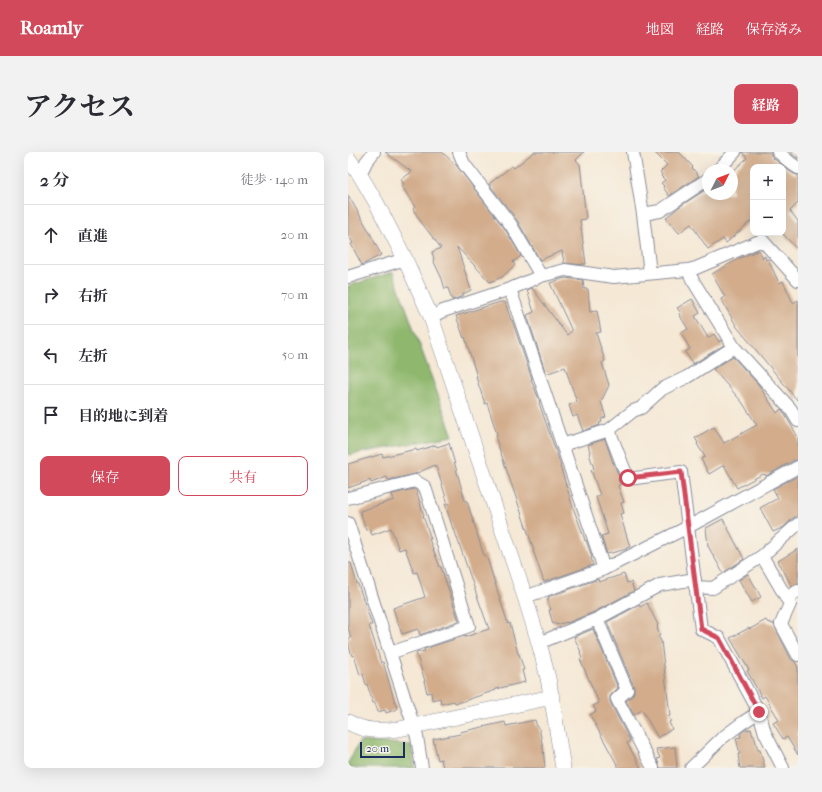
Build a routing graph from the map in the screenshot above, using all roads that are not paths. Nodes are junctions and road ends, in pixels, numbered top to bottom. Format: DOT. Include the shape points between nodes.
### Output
graph roads {
  1 [pos="374,152"];
  2 [pos="459,152"];
  3 [pos="633,152"];
  4 [pos="735,152"];
  5 [pos="778,152"];
  6 [pos="348,158"];
  7 [pos="724,164"];
  8 [pos="798,168"];
  9 [pos="360,175"];
  10 [pos="702,183"];
  11 [pos="643,214"];
  12 [pos="405,259"];
  13 [pos="688,270"];
  14 [pos="650,273"];
  15 [pos="348,276"];
  16 [pos="541,276"];
  17 [pos="798,280"];
  18 [pos="510,289"];
  19 [pos="431,317"];
  20 [pos="734,347"];
  21 [pos="798,421"];
  22 [pos="609,430"];
  23 [pos="562,446"];
  24 [pos="798,467"];
  25 [pos="348,498"];
  26 [pos="348,523"];
  27 [pos="798,524"];
  28 [pos="688,527"];
  29 [pos="762,556"];
  30 [pos="604,569"];
  31 [pos="695,583"];
  32 [pos="798,591"];
  33 [pos="525,596"];
  34 [pos="786,598"];
  35 [pos="597,620"];
  36 [pos="539,643"];
  37 [pos="390,653"];
  38 [pos="798,655"];
  39 [pos="552,697"];
  40 [pos="759,712"];
  41 [pos="348,722"];
  42 [pos="414,727"];
  43 [pos="422,768"];
  44 [pos="564,768"];
  45 [pos="653,768"];
  46 [pos="691,768"];
  47 [pos="783,768"];
  1 -- 9 [label="street"];
  2 -- 16 [label="street" via="464,164 511,225"];
  3 -- 11 [label="street"];
  4 -- 7 [label="street"];
  5 -- 8 [label="street"];
  6 -- 9 [label="street"];
  9 -- 12 [label="street"];
  10 -- 11 [label="street" via="660,211"];
  11 -- 14 [label="street"];
  12 -- 15 [label="street"];
  12 -- 19 [label="street"];
  13 -- 14 [label="street"];
  13 -- 17 [label="street" via="762,240"];
  13 -- 20 [label="street"];
  14 -- 16 [label="street" via="614,277 565,270"];
  16 -- 18 [label="street"];
  18 -- 19 [label="street"];
  18 -- 23 [label="street"];
  19 -- 33 [label="street"];
  20 -- 21 [label="street" via="790,408"];
  20 -- 22 [label="street" via="687,377 662,388 641,408 633,411"];
  22 -- 23 [label="street"];
  22 -- 28 [label="street" via="628,478 681,472"];
  23 -- 30 [label="street"];
  24 -- 28 [label="street"];
  25 -- 37 [label="street" via="416,481 424,487 469,626"];
  26 -- 37 [label="street"];
  27 -- 29 [label="street"];
  28 -- 30 [label="street"];
  28 -- 31 [label="street"];
  29 -- 31 [label="street" via="713,588"];
  29 -- 34 [label="street"];
  30 -- 33 [label="street"];
  31 -- 35 [label="street" via="660,585"];
  31 -- 40 [label="street" via="701,629 719,638"];
  32 -- 34 [label="street"];
  33 -- 36 [label="street"];
  34 -- 38 [label="street" via="790,604 780,624"];
  35 -- 36 [label="street"];
  35 -- 45 [label="street" via="627,690 617,699"];
  36 -- 39 [label="street"];
  37 -- 42 [label="street"];
  39 -- 42 [label="street"];
  39 -- 44 [label="street"];
  40 -- 46 [label="street" via="722,738"];
  40 -- 47 [label="street"];
  41 -- 42 [label="street" via="357,727 380,731"];
  42 -- 43 [label="street"];
}
